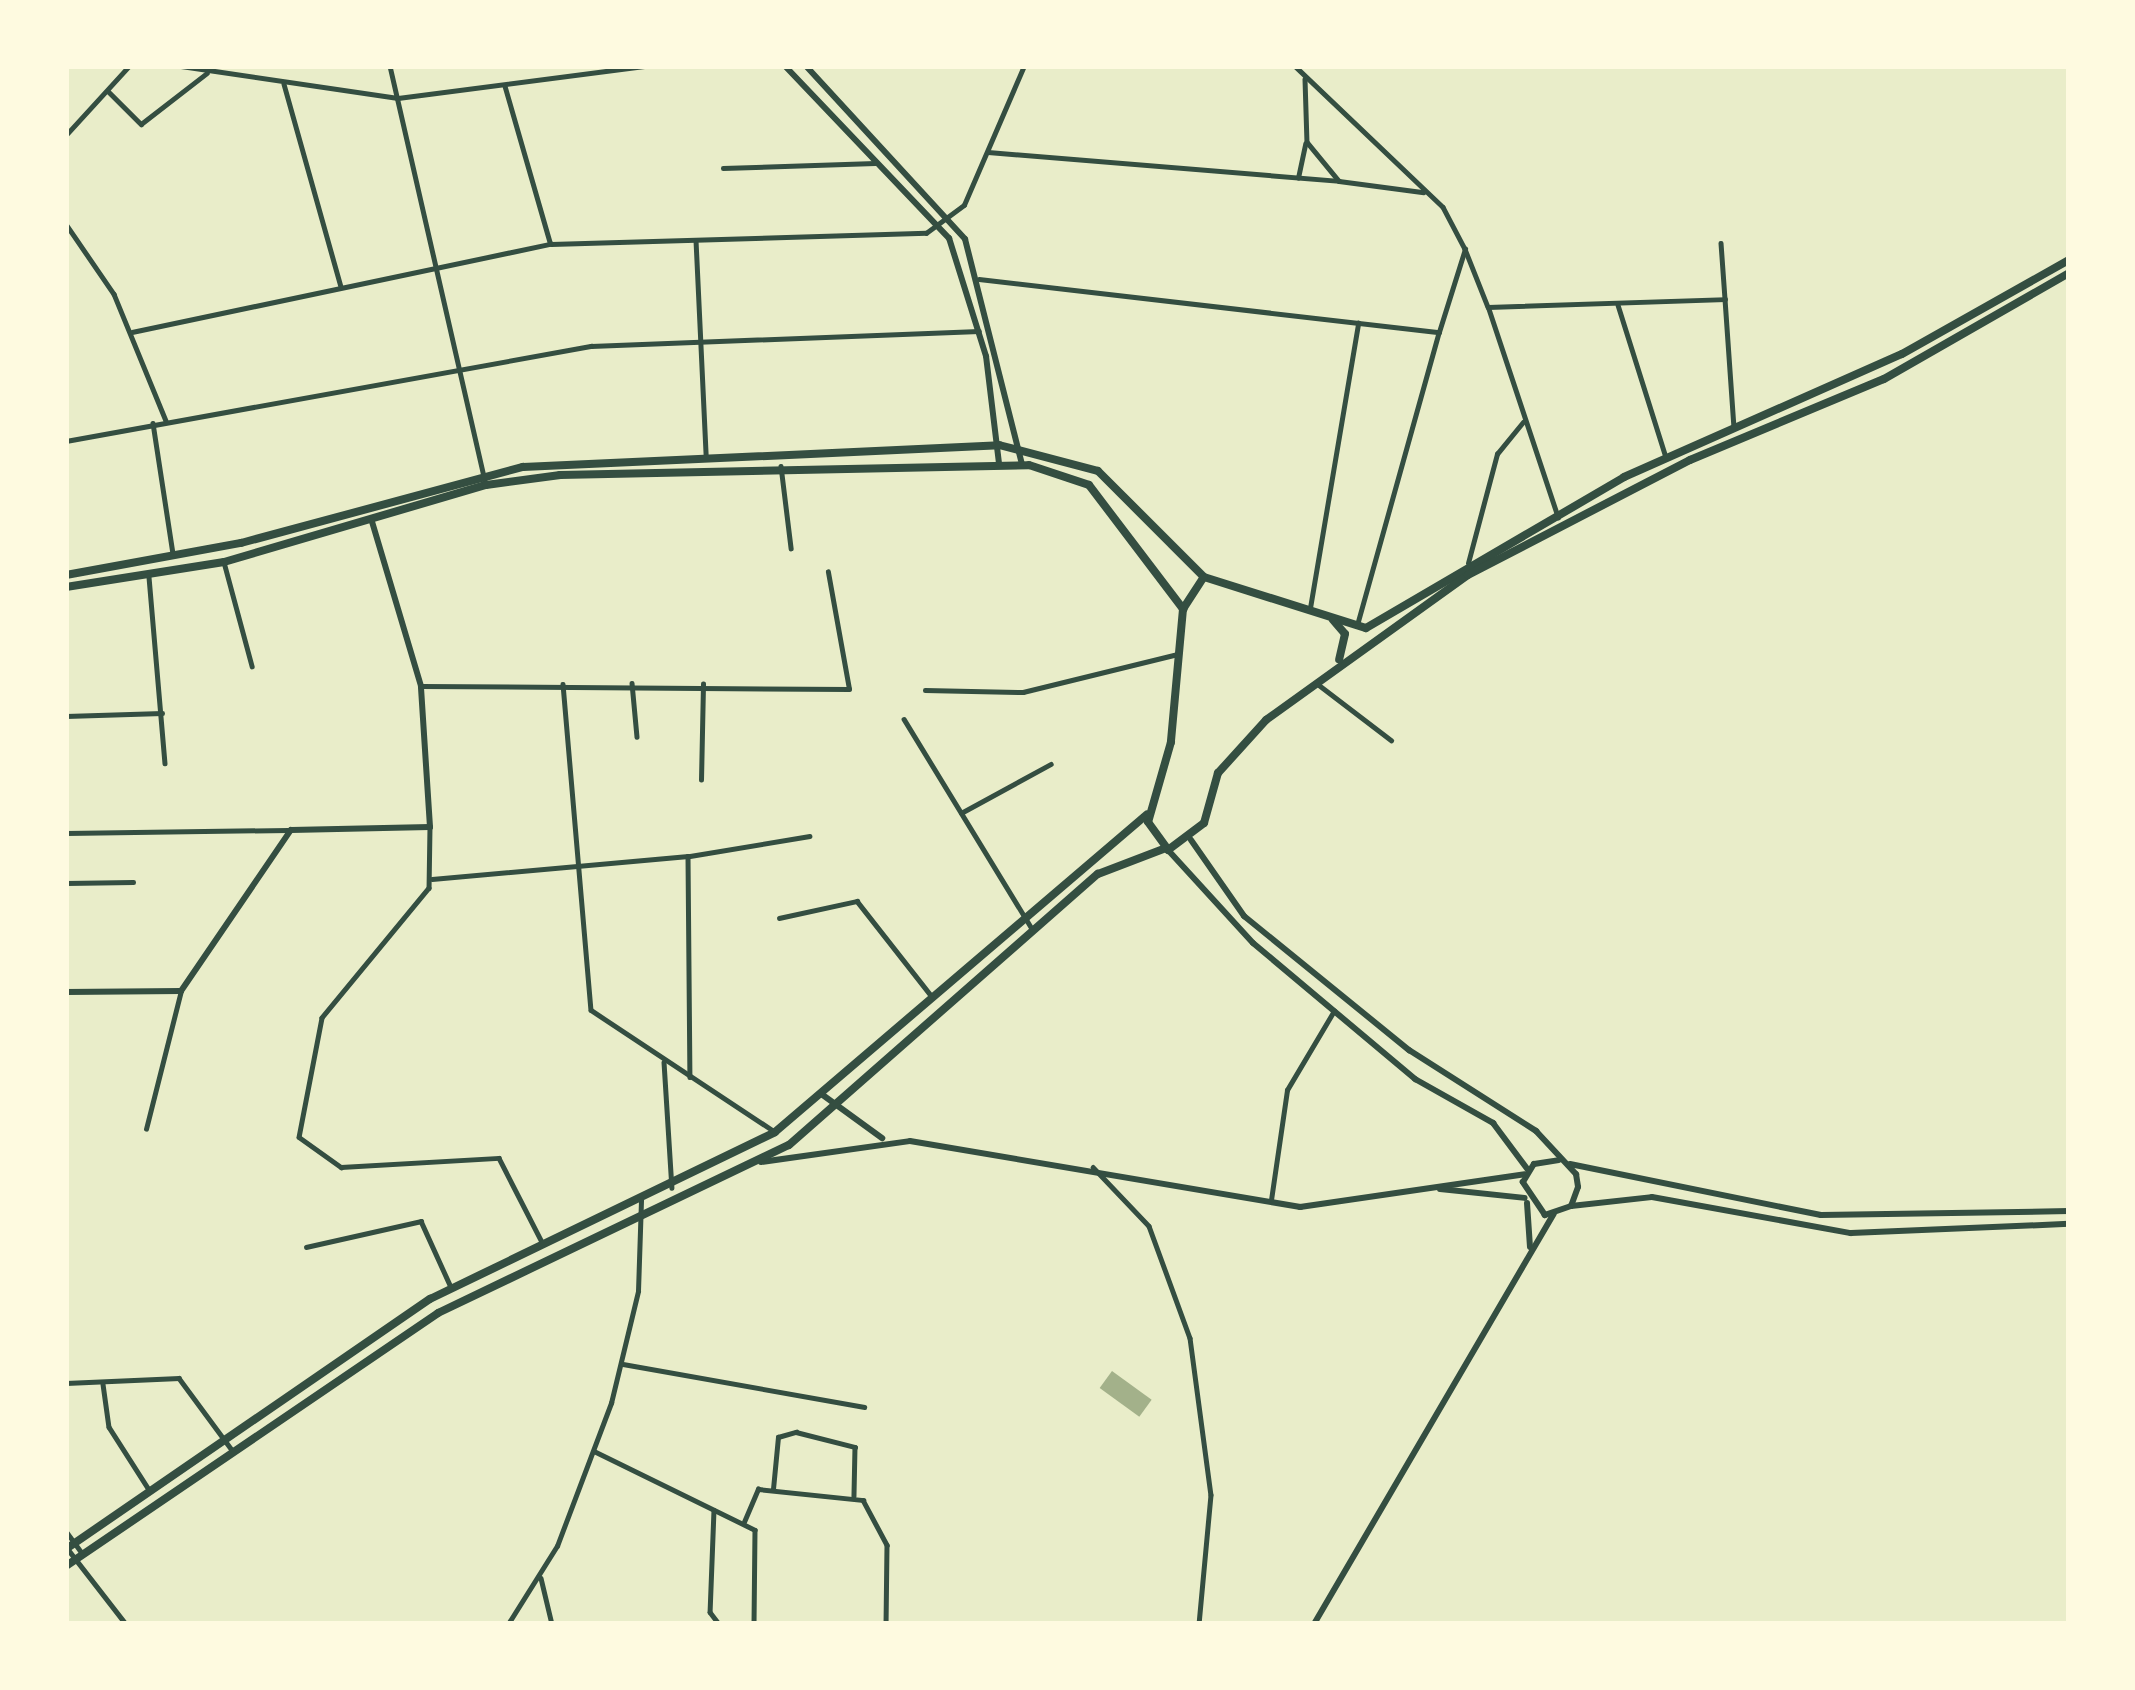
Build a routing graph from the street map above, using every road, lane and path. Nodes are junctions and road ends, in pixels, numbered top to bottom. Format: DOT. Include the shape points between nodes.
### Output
graph roads {
  1 [pos="129,66"];
  2 [pos="181,66"];
  3 [pos="390,66"];
  4 [pos="644,66"];
  5 [pos="785,66"];
  6 [pos="806,66"];
  7 [pos="1024,66"];
  8 [pos="1295,66"];
  9 [pos="210,70"];
  10 [pos="1305,80"];
  11 [pos="284,82"];
  12 [pos="505,86"];
  13 [pos="108,91"];
  14 [pos="398,98"];
  15 [pos="66,135"];
  16 [pos="1306,138"];
  17 [pos="988,152"];
  18 [pos="875,163"];
  19 [pos="723,168"];
  20 [pos="1298,178"];
  21 [pos="1339,181"];
  22 [pos="1426,193"];
  23 [pos="954,219"];
  24 [pos="66,224"];
  25 [pos="941,226"];
  26 [pos="696,240"];
  27 [pos="551,244"];
  28 [pos="1720,244"];
  29 [pos="1465,249"];
  30 [pos="2069,260"];
  31 [pos="436,264"];
  32 [pos="2069,273"];
  33 [pos="979,278"];
  34 [pos="340,287"];
  35 [pos="1725,299"];
  36 [pos="1618,305"];
  37 [pos="1488,307"];
  38 [pos="1358,323"];
  39 [pos="980,331"];
  40 [pos="132,332"];
  41 [pos="1439,332"];
  42 [pos="700,340"];
  43 [pos="459,369"];
  44 [pos="166,421"];
  45 [pos="1523,422"];
  46 [pos="153,423"];
  47 [pos="1735,428"];
  48 [pos="66,441"];
  49 [pos="999,445"];
  50 [pos="1022,448"];
  51 [pos="706,456"];
  52 [pos="1666,457"];
  53 [pos="999,463"];
  54 [pos="1022,464"];
  55 [pos="781,466"];
  56 [pos="484,473"];
  57 [pos="486,485"];
  58 [pos="66,513"];
  59 [pos="1558,518"];
  60 [pos="371,522"];
  61 [pos="791,548"];
  62 [pos="174,557"];
  63 [pos="224,562"];
  64 [pos="1468,563"];
  65 [pos="828,572"];
  66 [pos="66,573"];
  67 [pos="1204,577"];
  68 [pos="149,578"];
  69 [pos="66,587"];
  70 [pos="1183,609"];
  71 [pos="1309,611"];
  72 [pos="1326,616"];
  73 [pos="1357,625"];
  74 [pos="1178,654"];
  75 [pos="1337,663"];
  76 [pos="252,666"];
  77 [pos="1314,682"];
  78 [pos="632,683"];
  79 [pos="563,684"];
  80 [pos="704,684"];
  81 [pos="421,686"];
  82 [pos="925,690"];
  83 [pos="162,712"];
  84 [pos="66,716"];
  85 [pos="904,719"];
  86 [pos="637,737"];
  87 [pos="1390,740"];
  88 [pos="165,763"];
  89 [pos="1051,764"];
  90 [pos="701,780"];
  91 [pos="961,813"];
  92 [pos="1148,814"];
  93 [pos="430,827"];
  94 [pos="291,830"];
  95 [pos="66,833"];
  96 [pos="809,836"];
  97 [pos="1191,840"];
  98 [pos="1166,850"];
  99 [pos="688,856"];
  100 [pos="577,865"];
  101 [pos="432,879"];
  102 [pos="133,882"];
  103 [pos="66,883"];
  104 [pos="1022,916"];
  105 [pos="779,919"];
  106 [pos="1032,929"];
  107 [pos="181,991"];
  108 [pos="66,992"];
  109 [pos="930,994"];
  110 [pos="1334,1011"];
  111 [pos="664,1062"];
  112 [pos="690,1077"];
  113 [pos="819,1092"];
  114 [pos="832,1108"];
  115 [pos="146,1129"];
  116 [pos="775,1132"];
  117 [pos="885,1139"];
  118 [pos="761,1162"];
  119 [pos="1563,1162"];
  120 [pos="1093,1167"];
  121 [pos="1526,1172"];
  122 [pos="672,1187"];
  123 [pos="1437,1188"];
  124 [pos="641,1200"];
  125 [pos="1526,1201"];
  126 [pos="1271,1202"];
  127 [pos="1571,1206"];
  128 [pos="2069,1211"];
  129 [pos="1554,1214"];
  130 [pos="645,1219"];
  131 [pos="2069,1224"];
  132 [pos="543,1244"];
  133 [pos="307,1247"];
  134 [pos="1531,1247"];
  135 [pos="452,1289"];
  136 [pos="623,1364"];
  137 [pos="102,1381"];
  138 [pos="66,1383"];
  139 [pos="863,1407"];
  140 [pos="225,1440"];
  141 [pos="232,1451"];
  142 [pos="594,1451"];
  143 [pos="773,1489"];
  144 [pos="150,1492"];
  145 [pos="854,1496"];
  146 [pos="714,1510"];
  147 [pos="743,1522"];
  148 [pos="66,1531"];
  149 [pos="69,1547"];
  150 [pos="79,1557"];
  151 [pos="66,1566"];
  152 [pos="541,1578"];
  153 [pos="126,1624"];
  154 [pos="508,1624"];
  155 [pos="552,1624"];
  156 [pos="719,1624"];
  157 [pos="754,1624"];
  158 [pos="886,1624"];
  159 [pos="1199,1624"];
  160 [pos="1314,1624"];
  1 -- 13 [label="street"];
  2 -- 9 [label="street"];
  3 -- 14 [label="street"];
  4 -- 12 [label="street"];
  5 -- 18 [label="street"];
  6 -- 23 [label="street"];
  7 -- 17 [label="street"];
  8 -- 10 [label="street"];
  9 -- 11 [label="street"];
  9 -- 13 [label="street" via="149,123"];
  10 -- 16 [label="street"];
  10 -- 22 [label="street"];
  11 -- 14 [label="street"];
  11 -- 34 [label="street"];
  12 -- 14 [label="street"];
  12 -- 27 [label="street"];
  13 -- 15 [label="street"];
  14 -- 31 [label="street"];
  16 -- 20 [label="street"];
  16 -- 21 [label="street"];
  17 -- 20 [label="street"];
  17 -- 23 [label="street"];
  18 -- 19 [label="street"];
  18 -- 25 [label="street"];
  20 -- 21 [label="street"];
  21 -- 22 [label="street"];
  22 -- 29 [label="street"];
  23 -- 25 [label="street"];
  23 -- 33 [label="street"];
  24 -- 40 [label="street"];
  25 -- 26 [label="street"];
  25 -- 39 [label="street"];
  26 -- 27 [label="street"];
  26 -- 42 [label="street"];
  27 -- 31 [label="street"];
  28 -- 35 [label="street"];
  29 -- 37 [label="street"];
  29 -- 41 [label="street"];
  30 -- 47 [label="main road" via="1902,355"];
  31 -- 34 [label="street"];
  31 -- 43 [label="street"];
  32 -- 59 [label="main road" via="1884,379"];
  33 -- 38 [label="street"];
  33 -- 50 [label="street"];
  34 -- 40 [label="street"];
  35 -- 36 [label="street"];
  35 -- 47 [label="street"];
  36 -- 37 [label="street"];
  36 -- 52 [label="street"];
  37 -- 45 [label="street"];
  38 -- 41 [label="street"];
  38 -- 71 [label="street"];
  39 -- 42 [label="street"];
  39 -- 49 [label="street"];
  40 -- 44 [label="street"];
  41 -- 73 [label="street"];
  42 -- 43 [label="street"];
  42 -- 51 [label="street"];
  43 -- 44 [label="street"];
  43 -- 56 [label="street"];
  44 -- 46 [label="street"];
  45 -- 59 [label="street"];
  45 -- 64 [label="street" via="1497,454"];
  46 -- 48 [label="street"];
  46 -- 62 [label="street"];
  47 -- 52 [label="main road"];
  49 -- 50 [label="main road"];
  49 -- 51 [label="main road"];
  49 -- 53 [label="street"];
  50 -- 54 [label="street"];
  50 -- 67 [label="main road" via="1098,471"];
  51 -- 56 [label="main road"];
  52 -- 59 [label="main road"];
  53 -- 54 [label="main road"];
  53 -- 55 [label="main road"];
  54 -- 70 [label="main road" via="1089,485"];
  55 -- 57 [label="main road"];
  55 -- 61 [label="street"];
  56 -- 57 [label="street"];
  56 -- 62 [label="main road"];
  57 -- 60 [label="main road"];
  58 -- 66 [label="street"];
  59 -- 64 [label="main road"];
  59 -- 75 [label="main road"];
  60 -- 63 [label="main road"];
  60 -- 81 [label="street"];
  62 -- 66 [label="main road"];
  63 -- 68 [label="main road"];
  63 -- 76 [label="street"];
  64 -- 73 [label="main road"];
  65 -- 80 [label="street" via="849,689"];
  67 -- 70 [label="main road"];
  67 -- 71 [label="main road"];
  68 -- 69 [label="main road"];
  68 -- 83 [label="street"];
  70 -- 74 [label="main road"];
  71 -- 72 [label="main road"];
  72 -- 73 [label="main road"];
  72 -- 75 [label="main road" via="1345,634"];
  74 -- 82 [label="street" via="1023,692"];
  74 -- 92 [label="main road" via="1164,772"];
  75 -- 77 [label="main road"];
  77 -- 87 [label="street"];
  77 -- 97 [label="main road" via="1218,772"];
  78 -- 79 [label="street"];
  78 -- 80 [label="street"];
  78 -- 86 [label="street"];
  79 -- 81 [label="street"];
  79 -- 100 [label="street"];
  80 -- 90 [label="street"];
  81 -- 93 [label="street"];
  83 -- 84 [label="street"];
  83 -- 88 [label="street"];
  85 -- 91 [label="street"];
  89 -- 91 [label="street"];
  91 -- 104 [label="street"];
  92 -- 98 [label="main road"];
  92 -- 104 [label="main road"];
  93 -- 94 [label="street"];
  93 -- 101 [label="street"];
  94 -- 95 [label="street"];
  94 -- 107 [label="street"];
  96 -- 99 [label="street"];
  97 -- 98 [label="main road"];
  97 -- 119 [label="street" via="1244,916 1409,1050 1537,1131"];
  98 -- 106 [label="main road" via="1110,865"];
  98 -- 110 [label="street" via="1224,917"];
  99 -- 100 [label="street"];
  99 -- 112 [label="street"];
  100 -- 101 [label="street"];
  100 -- 111 [label="street" via="591,1010"];
  101 -- 132 [label="street" via="322,1018 298,1137 341,1167 499,1158"];
  102 -- 103 [label="street"];
  104 -- 106 [label="street"];
  104 -- 109 [label="main road"];
  105 -- 109 [label="street" via="857,901"];
  106 -- 114 [label="main road"];
  107 -- 108 [label="street"];
  107 -- 115 [label="street"];
  109 -- 113 [label="main road"];
  110 -- 121 [label="street" via="1414,1078 1493,1123"];
  110 -- 126 [label="street" via="1287,1090"];
  111 -- 112 [label="street"];
  111 -- 122 [label="street"];
  112 -- 116 [label="street"];
  113 -- 114 [label="street"];
  113 -- 116 [label="main road"];
  114 -- 117 [label="street"];
  114 -- 118 [label="main road"];
  116 -- 122 [label="main road"];
  117 -- 118 [label="street"];
  117 -- 120 [label="street"];
  118 -- 130 [label="main road"];
  119 -- 121 [label="street"];
  119 -- 127 [label="street" via="1579,1187"];
  119 -- 128 [label="street" via="1820,1215"];
  120 -- 126 [label="street"];
  120 -- 159 [label="street" via="1149,1226 1190,1338 1210,1495"];
  121 -- 123 [label="street"];
  121 -- 125 [label="street"];
  122 -- 124 [label="main road"];
  123 -- 125 [label="street"];
  123 -- 126 [label="street"];
  124 -- 130 [label="street"];
  124 -- 132 [label="main road"];
  125 -- 129 [label="street"];
  125 -- 134 [label="street"];
  127 -- 129 [label="street"];
  127 -- 131 [label="street" via="1652,1197 1852,1233"];
  129 -- 134 [label="street"];
  130 -- 136 [label="street"];
  130 -- 141 [label="main road" via="438,1313"];
  132 -- 135 [label="main road"];
  133 -- 135 [label="street" via="421,1221"];
  134 -- 160 [label="street"];
  135 -- 140 [label="main road"];
  136 -- 139 [label="street"];
  136 -- 142 [label="street"];
  137 -- 138 [label="street"];
  137 -- 140 [label="street" via="188,1382"];
  137 -- 144 [label="street" via="109,1427"];
  140 -- 141 [label="street"];
  140 -- 144 [label="main road"];
  141 -- 150 [label="main road"];
  142 -- 146 [label="street"];
  142 -- 152 [label="street"];
  143 -- 145 [label="street"];
  143 -- 145 [label="street" via="778,1437 796,1432 855,1447"];
  143 -- 147 [label="street" via="750,1492"];
  144 -- 149 [label="main road"];
  145 -- 158 [label="street" via="885,1536"];
  146 -- 147 [label="street"];
  146 -- 156 [label="street" via="710,1612"];
  147 -- 157 [label="street" via="759,1544"];
  148 -- 149 [label="street"];
  149 -- 150 [label="street"];
  150 -- 151 [label="main road"];
  150 -- 153 [label="street"];
  152 -- 154 [label="street"];
  152 -- 155 [label="street"];
}
